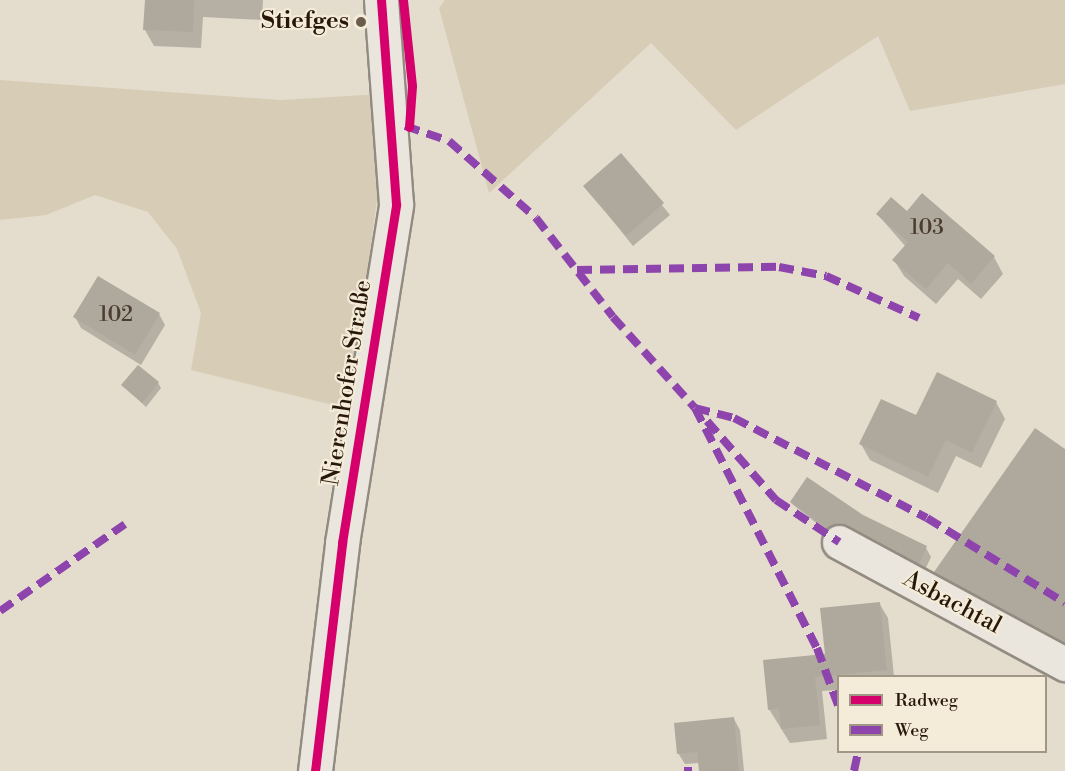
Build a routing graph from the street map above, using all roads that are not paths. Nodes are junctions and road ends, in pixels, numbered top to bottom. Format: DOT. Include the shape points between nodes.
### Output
graph roads {
  1 [pos="381,0"];
  2 [pos="839,542"];
  3 [pos="1065,664"];
  4 [pos="315,771"];
  1 -- 4 [label="street, Nierenhofer Straße" via="396,204 342,543"];
  2 -- 3 [label="street, Asbachtal"];
}
